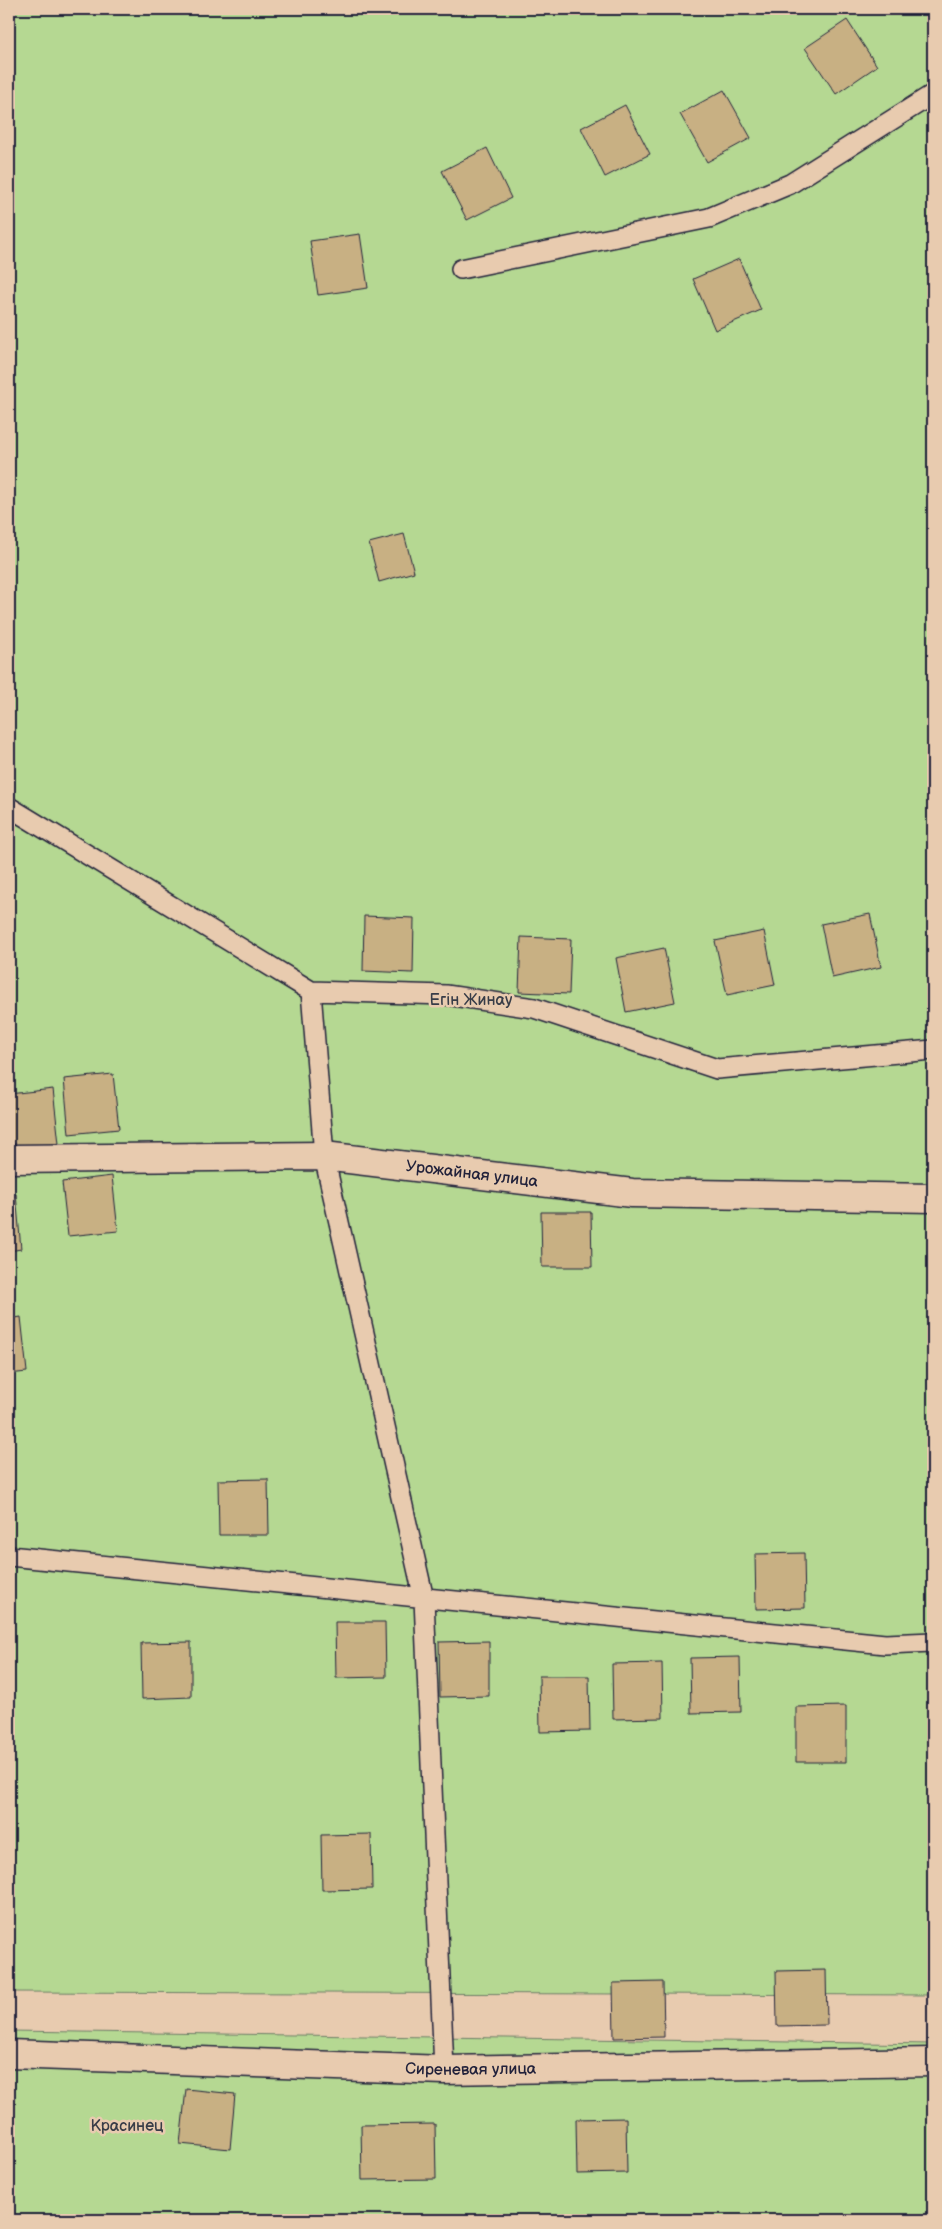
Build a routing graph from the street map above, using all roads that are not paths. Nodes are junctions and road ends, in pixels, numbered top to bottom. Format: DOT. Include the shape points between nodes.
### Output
graph roads {
  1 [pos="933,94"];
  2 [pos="461,269"];
  3 [pos="9,807"];
  4 [pos="311,991"];
  5 [pos="933,1050"];
  6 [pos="324,1156"];
  7 [pos="9,1159"];
  8 [pos="933,1198"];
  9 [pos="9,1556"];
  10 [pos="424,1599"];
  11 [pos="933,1642"];
  12 [pos="9,2054"];
  13 [pos="933,2062"];
  14 [pos="444,2070"];
  1 -- 2 [label="lane" via="790,184 709,218"];
  3 -- 4 [label="lane"];
  4 -- 5 [label="lane" via="446,995 534,1008 717,1069"];
  4 -- 6 [label="lane"];
  6 -- 7 [label="street, Урожайная улица"];
  6 -- 8 [label="street, Урожайная улица" via="632,1194"];
  6 -- 10 [label="lane"];
  9 -- 10 [label="lane"];
  10 -- 11 [label="lane" via="885,1644"];
  10 -- 14 [label="lane"];
  12 -- 14 [label="street, Сиреневая улица"];
  13 -- 14 [label="street, Сиреневая улица"];
}
